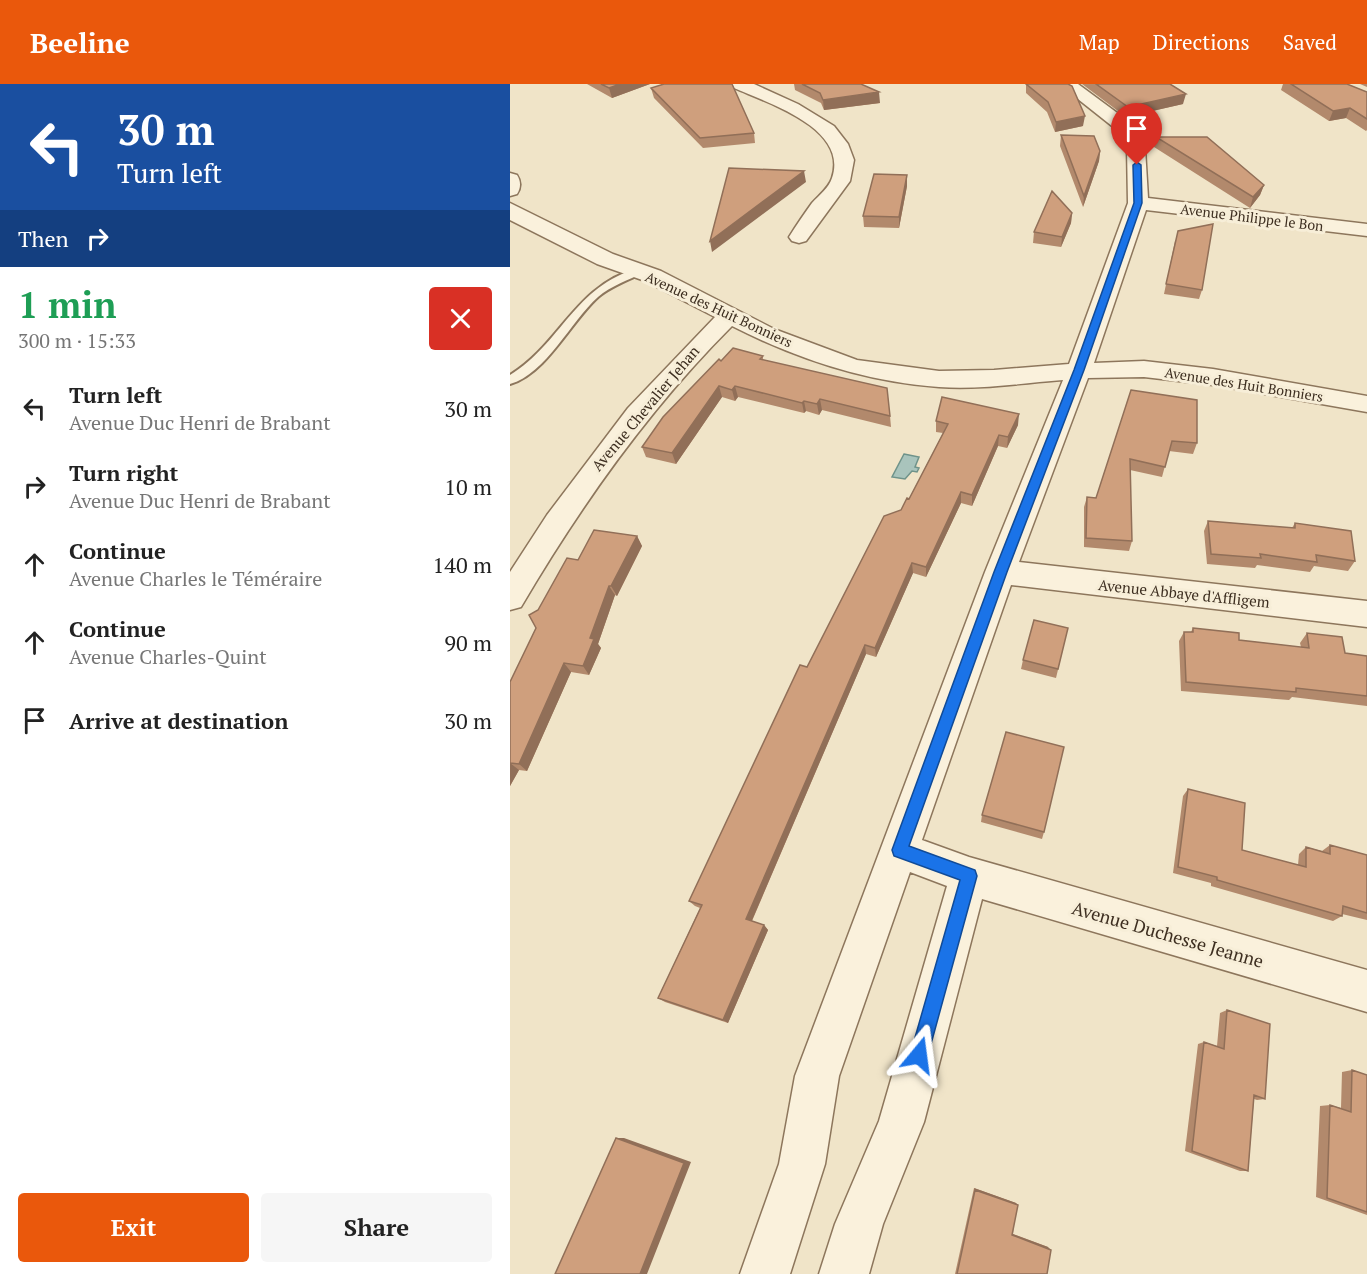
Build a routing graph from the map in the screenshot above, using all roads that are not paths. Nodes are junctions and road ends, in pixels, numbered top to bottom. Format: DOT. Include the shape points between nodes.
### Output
graph roads {
  1 [pos="740,84"];
  2 [pos="1067,84"];
  3 [pos="510,179"];
  4 [pos="510,190"];
  5 [pos="1138,203"];
  6 [pos="510,209"];
  7 [pos="1367,230"];
  8 [pos="799,237"];
  9 [pos="639,271"];
  10 [pos="729,316"];
  11 [pos="1079,370"];
  12 [pos="510,380"];
  13 [pos="1367,404"];
  14 [pos="1000,572"];
  15 [pos="510,598"];
  16 [pos="1367,614"];
  17 [pos="900,850"];
  18 [pos="969,876"];
  19 [pos="1367,991"];
  20 [pos="765,1274"];
  21 [pos="844,1274"];
  1 -- 8 [label="street" via="814,119 832,133 843,151 845,169 839,184"];
  2 -- 5 [label="street" via="1118,122 1137,147"];
  3 -- 4 [label="street"];
  5 -- 7 [label="street, Avenue Philippe le Bon"];
  5 -- 11 [label="street"];
  6 -- 9 [label="street, Avenue des Huit Bonniers" via="574,244"];
  9 -- 10 [label="street, Avenue des Huit Bonniers"];
  9 -- 12 [label="lane" via="605,286 593,296 534,364"];
  10 -- 11 [label="street, Avenue des Huit Bonniers" via="853,367 898,375 961,379"];
  10 -- 15 [label="street, Avenue Chevalier Jehan" via="692,350 605,452"];
  11 -- 13 [label="street, Avenue des Huit Bonniers" via="1144,369 1213,376"];
  11 -- 14 [label="street"];
  14 -- 16 [label="street, Avenue Abbaye d'Affligem"];
  14 -- 17 [label="street"];
  17 -- 18 [label="street, Avenue Duchesse Jeanne"];
  17 -- 20 [label="street" via="817,1076 802,1164"];
  18 -- 19 [label="street, Avenue Duchesse Jeanne"];
  18 -- 21 [label="street" via="901,1122 859,1224"];
}
